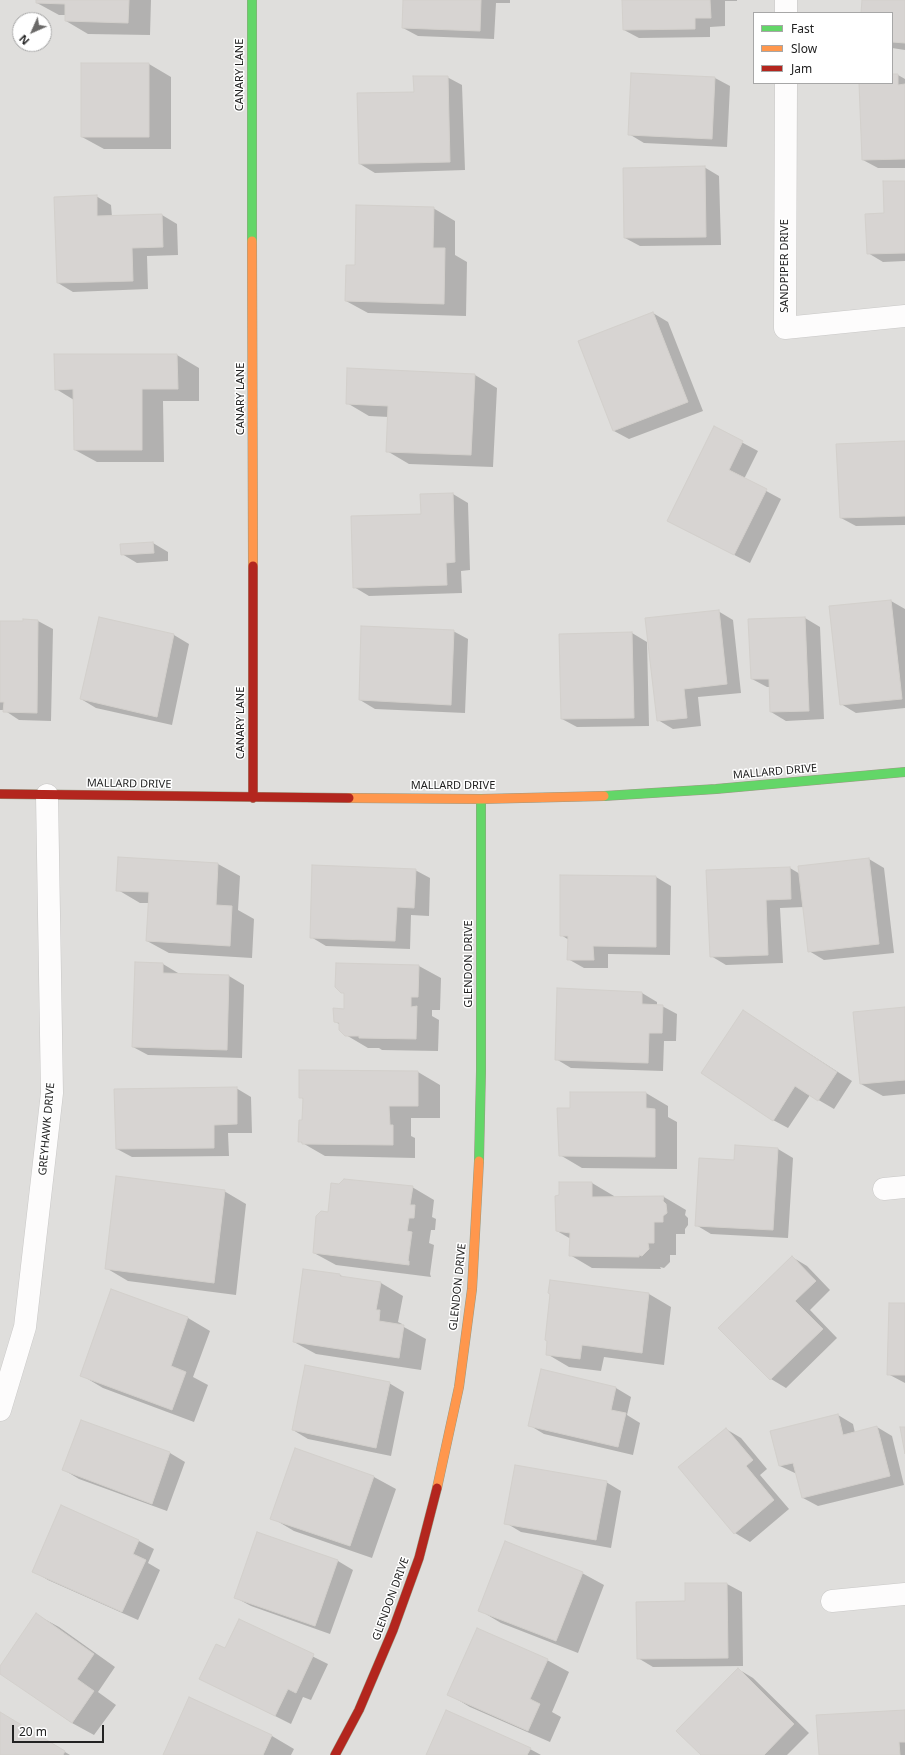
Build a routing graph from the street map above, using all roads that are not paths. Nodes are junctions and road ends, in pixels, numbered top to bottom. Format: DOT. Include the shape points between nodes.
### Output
graph roads {
  1 [pos="252,0"];
  2 [pos="786,0"];
  3 [pos="786,12"];
  4 [pos="786,84"];
  5 [pos="905,316"];
  6 [pos="905,772"];
  7 [pos="0,794"];
  8 [pos="47,795"];
  9 [pos="253,798"];
  10 [pos="481,799"];
  11 [pos="0,1410"];
  12 [pos="905,1594"];
  13 [pos="832,1601"];
  14 [pos="335,1755"];
  1 -- 9 [label="street, CANARY LANE"];
  2 -- 3 [label="street"];
  4 -- 5 [label="street, SANDPIPER DRIVE" via="785,328"];
  6 -- 10 [label="street, MALLARD DRIVE" via="610,796"];
  7 -- 8 [label="street, MALLARD DRIVE"];
  8 -- 9 [label="street, MALLARD DRIVE"];
  8 -- 11 [label="street, GREYHAWK DRIVE" via="52,1093 25,1327"];
  9 -- 10 [label="street, MALLARD DRIVE"];
  10 -- 14 [label="street, GLENDON DRIVE" via="481,1071 478,1192 472,1289 459,1387 440,1478 419,1558 393,1630 359,1710"];
  12 -- 13 [label="street"];
}
